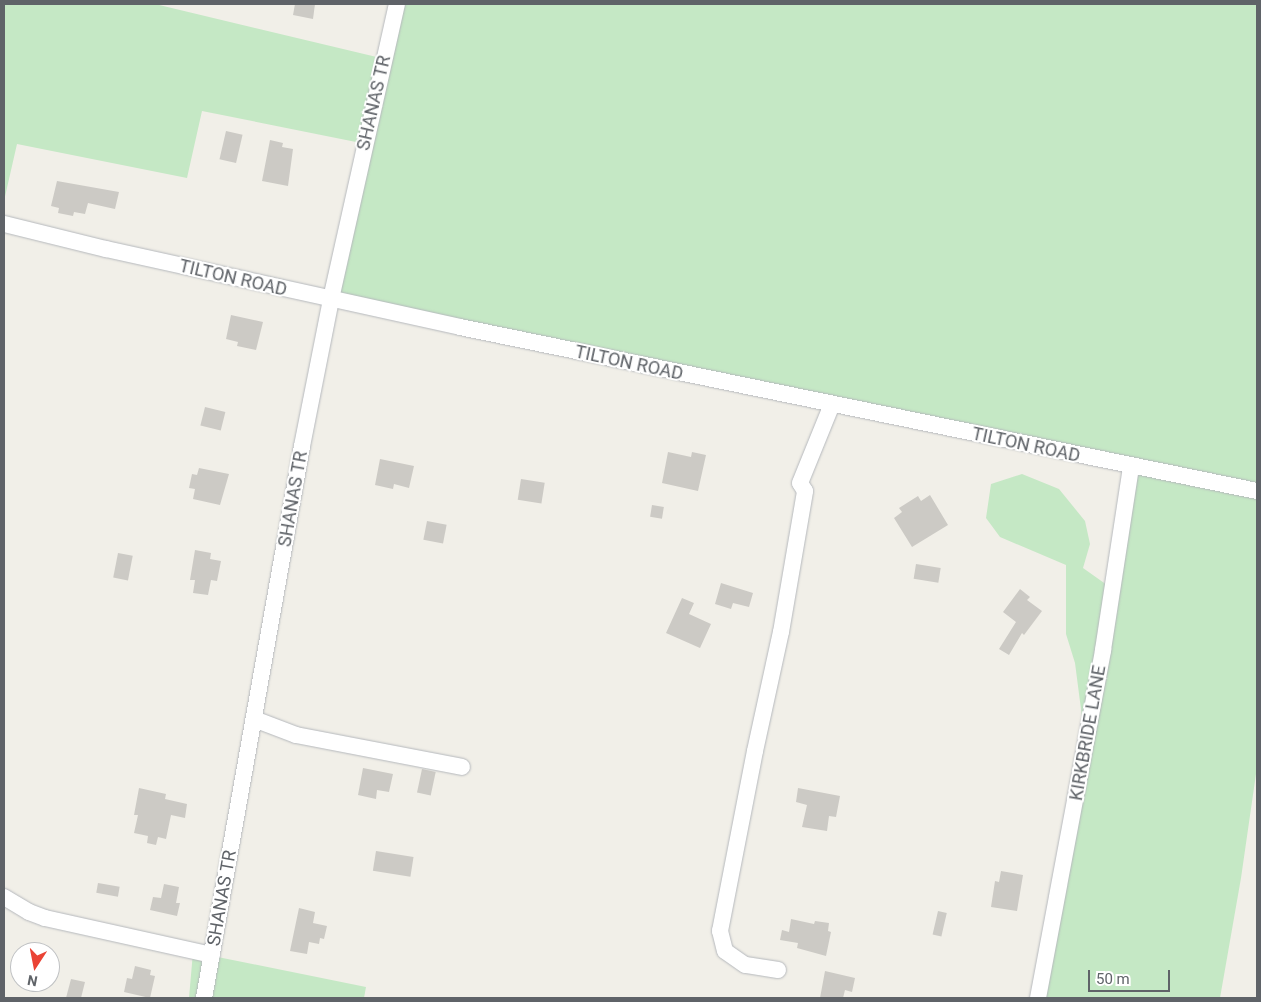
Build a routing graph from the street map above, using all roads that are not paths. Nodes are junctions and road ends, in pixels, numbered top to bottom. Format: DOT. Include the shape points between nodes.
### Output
graph roads {
  1 [pos="397,4"];
  2 [pos="4,224"];
  3 [pos="331,299"];
  4 [pos="832,404"];
  5 [pos="1131,466"];
  6 [pos="1257,491"];
  7 [pos="254,719"];
  8 [pos="462,767"];
  9 [pos="4,897"];
  10 [pos="212,955"];
  11 [pos="778,970"];
  12 [pos="204,998"];
  13 [pos="1038,998"];
  1 -- 3 [label="street, SHANAS TR"];
  2 -- 3 [label="street, TILTON ROAD"];
  3 -- 4 [label="street, TILTON ROAD"];
  3 -- 7 [label="street, SHANAS TR"];
  4 -- 5 [label="street, TILTON ROAD"];
  4 -- 11 [label="street" via="800,483 805,491 781,632 720,931 725,950 745,964"];
  5 -- 6 [label="street, TILTON ROAD"];
  5 -- 13 [label="street, KIRKBRIDE LANE" via="1101,659"];
  7 -- 8 [label="street" via="296,735"];
  7 -- 10 [label="street, SHANAS TR"];
  9 -- 10 [label="street" via="45,918"];
  10 -- 12 [label="street, SHANAS TR"];
}
